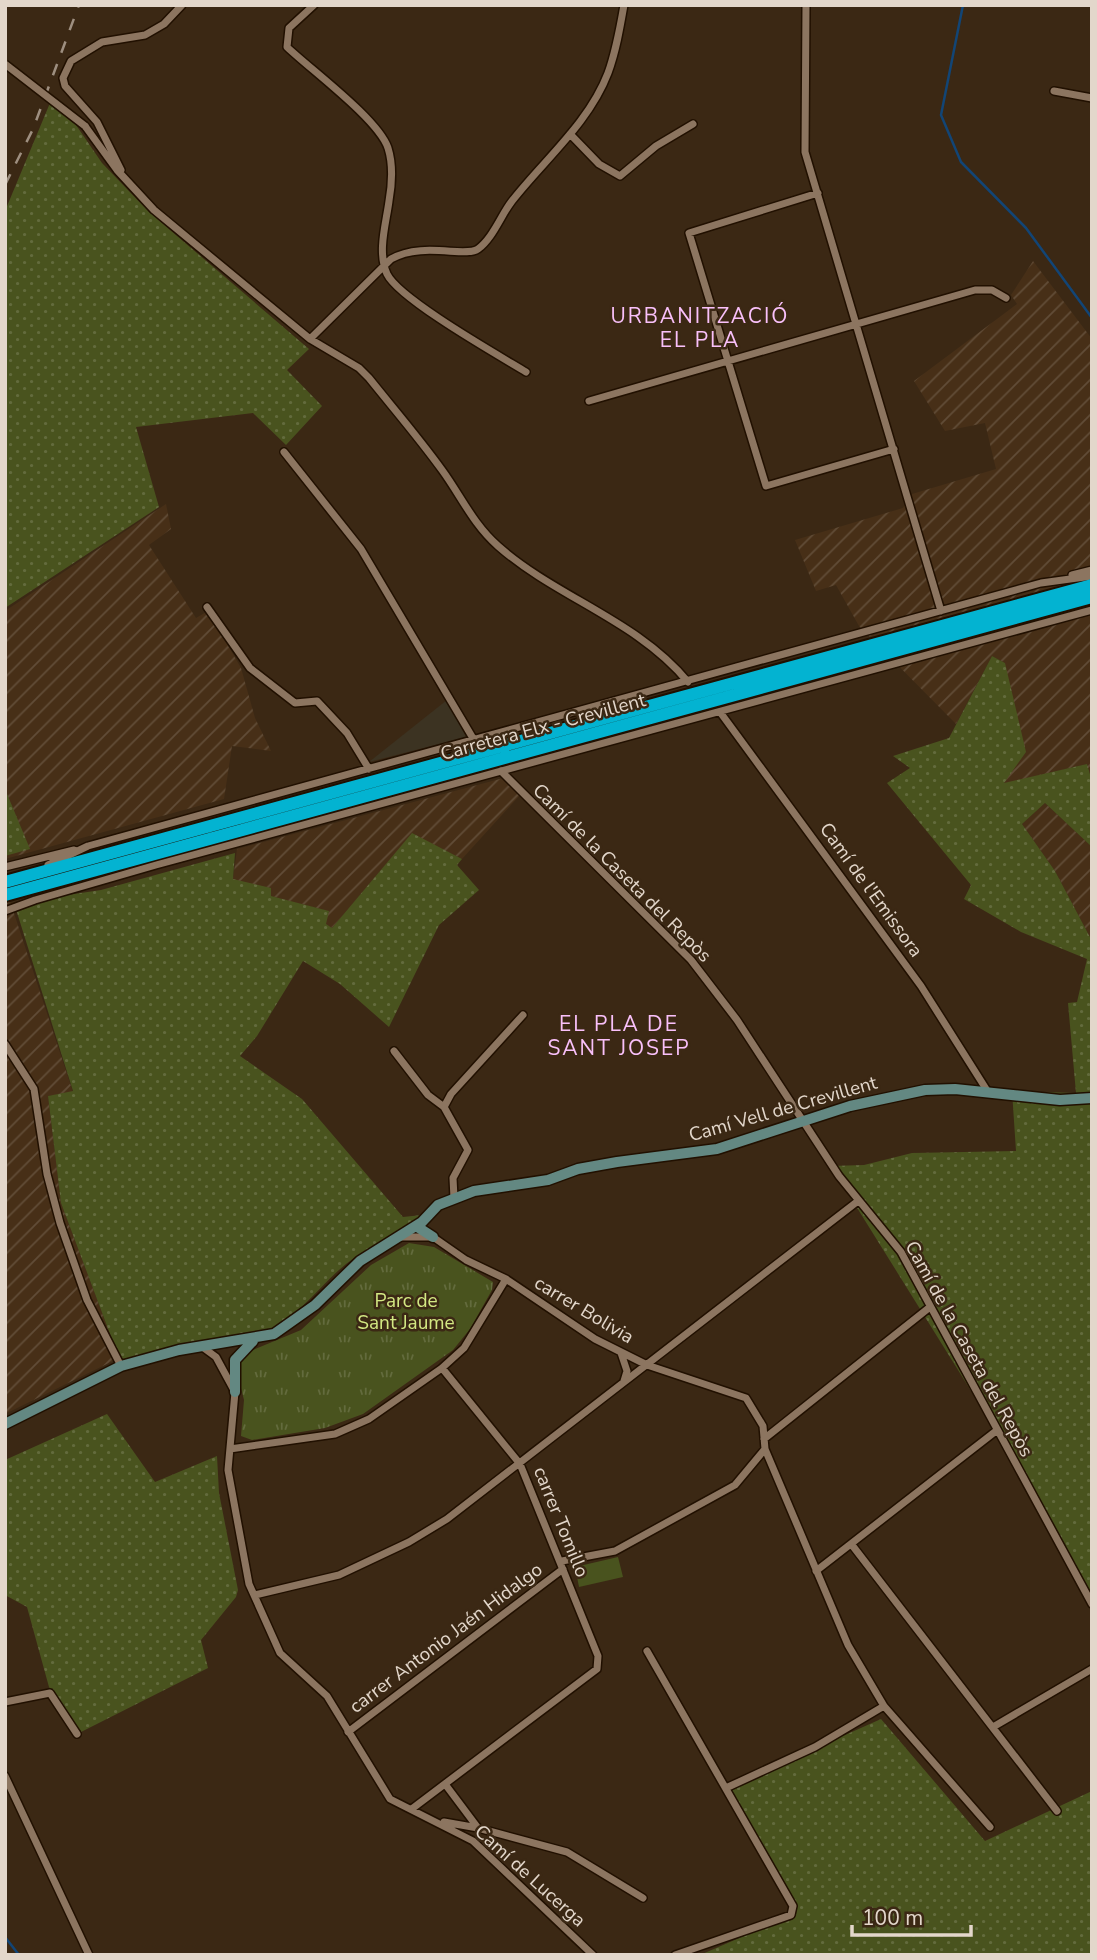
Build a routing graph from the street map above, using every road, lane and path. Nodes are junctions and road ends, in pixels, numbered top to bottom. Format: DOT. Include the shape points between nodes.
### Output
graph roads {
  1 [pos="182,5"];
  2 [pos="314,5"];
  3 [pos="624,5"];
  4 [pos="806,5"];
  5 [pos="5,64"];
  6 [pos="1054,91"];
  7 [pos="1092,98"];
  8 [pos="693,124"];
  9 [pos="570,134"];
  10 [pos="125,179"];
  11 [pos="818,192"];
  12 [pos="385,266"];
  13 [pos="1006,298"];
  14 [pos="856,323"];
  15 [pos="310,339"];
  16 [pos="728,359"];
  17 [pos="526,372"];
  18 [pos="589,401"];
  19 [pos="894,449"];
  20 [pos="284,452"];
  21 [pos="1092,570"];
  22 [pos="1092,576"];
  23 [pos="1041,583"];
  24 [pos="1092,585"];
  25 [pos="1092,597"];
  26 [pos="207,607"];
  27 [pos="1092,610"];
  28 [pos="942,611"];
  29 [pos="688,681"];
  30 [pos="720,712"];
  31 [pos="474,740"];
  32 [pos="369,769"];
  33 [pos="501,771"];
  34 [pos="88,846"];
  35 [pos="156,865"];
  36 [pos="5,867"];
  37 [pos="80,873"];
  38 [pos="24,877"];
  39 [pos="5,882"];
  40 [pos="5,895"];
  41 [pos="5,911"];
  42 [pos="523,1015"];
  43 [pos="5,1044"];
  44 [pos="394,1051"];
  45 [pos="988,1092"];
  46 [pos="1092,1098"];
  47 [pos="444,1107"];
  48 [pos="803,1122"];
  49 [pos="454,1198"];
  50 [pos="858,1202"];
  51 [pos="416,1226"];
  52 [pos="400,1237"];
  53 [pos="433,1237"];
  54 [pos="506,1279"];
  55 [pos="930,1307"];
  56 [pos="255,1339"];
  57 [pos="226,1343"];
  58 [pos="201,1346"];
  59 [pos="620,1351"];
  60 [pos="236,1357"];
  61 [pos="220,1363"];
  62 [pos="647,1365"];
  63 [pos="121,1366"];
  64 [pos="442,1368"];
  65 [pos="623,1381"];
  66 [pos="235,1392"];
  67 [pos="5,1424"];
  68 [pos="996,1431"];
  69 [pos="764,1439"];
  70 [pos="230,1449"];
  71 [pos="765,1449"];
  72 [pos="520,1464"];
  73 [pos="852,1545"];
  74 [pos="562,1565"];
  75 [pos="816,1571"];
  76 [pos="255,1595"];
  77 [pos="1092,1604"];
  78 [pos="647,1651"];
  79 [pos="1092,1668"];
  80 [pos="5,1702"];
  81 [pos="884,1706"];
  82 [pos="993,1727"];
  83 [pos="348,1732"];
  84 [pos="77,1734"];
  85 [pos="5,1776"];
  86 [pos="445,1784"];
  87 [pos="728,1787"];
  88 [pos="414,1808"];
  89 [pos="1057,1811"];
  90 [pos="431,1818"];
  91 [pos="990,1827"];
  92 [pos="478,1828"];
  93 [pos="643,1898"];
  94 [pos="89,1955"];
  95 [pos="593,1955"];
  96 [pos="675,1955"];
  1 -- 10 [label="street" via="145,35 102,42 71,61 65,70 65,86 97,122"];
  2 -- 12 [label="street" via="289,27 287,47 364,117 387,146 391,192"];
  3 -- 9 [label="street" via="607,75"];
  4 -- 11 [label="street" via="805,152"];
  5 -- 10 [label="street, bridge" via="85,125"];
  6 -- 7 [label="street"];
  8 -- 9 [label="street" via="656,146 620,176 599,164"];
  9 -- 12 [label="street" via="477,250 415,249"];
  10 -- 15 [label="street" via="154,209"];
  11 -- 14 [label="street"];
  11 -- 16 [label="street" via="689,233"];
  12 -- 15 [label="street"];
  12 -- 17 [label="street" via="397,286 435,316"];
  13 -- 14 [label="street" via="992,290 975,290"];
  14 -- 16 [label="street"];
  14 -- 19 [label="street"];
  15 -- 29 [label="street" via="369,378 443,471 471,519 497,545 562,592 639,636"];
  16 -- 18 [label="street"];
  16 -- 19 [label="street" via="766,486"];
  19 -- 28 [label="street"];
  20 -- 31 [label="street" via="361,549"];
  21 -- 23 [label="street"];
  22 -- 23 [label="street"];
  23 -- 28 [label="street"];
  24 -- 38 [label="highway, Carretera Elx - Crevillent"];
  25 -- 37 [label="highway, Carretera Elx - Crevillent"];
  26 -- 32 [label="street" via="250,668 295,703 317,701 347,733"];
  27 -- 30 [label="street"];
  28 -- 29 [label="street"];
  29 -- 31 [label="street"];
  30 -- 33 [label="street"];
  30 -- 45 [label="street, Camí de l'Emissora" via="921,986"];
  31 -- 32 [label="street"];
  32 -- 34 [label="street"];
  33 -- 35 [label="street"];
  33 -- 48 [label="street, Camí de la Caseta del Repòs" via="691,960 737,1020"];
  34 -- 36 [label="street"];
  34 -- 38 [label="street"];
  35 -- 37 [label="street"];
  35 -- 41 [label="street"];
  37 -- 40 [label="highway, Carretera Elx - Crevillent"];
  38 -- 39 [label="highway, Carretera Elx - Crevillent"];
  42 -- 47 [label="street"];
  43 -- 63 [label="street" via="34,1089 60,1223 87,1300"];
  44 -- 47 [label="street" via="428,1095"];
  45 -- 46 [label="street, Camí Vell de Crevillent" via="1060,1100"];
  45 -- 48 [label="street, Camí Vell de Crevillent" via="925,1090"];
  47 -- 49 [label="street" via="468,1150 453,1178"];
  48 -- 49 [label="street, Camí Vell de Crevillent" via="717,1149 578,1169 548,1180"];
  48 -- 50 [label="street, Camí de la Caseta del Repòs"];
  49 -- 51 [label="street, Camí Vell de Crevillent" via="438,1205"];
  50 -- 55 [label="street, Camí de la Caseta del Repòs" via="901,1252"];
  50 -- 62 [label="street"];
  51 -- 52 [label="street, Camí Vell de Crevillent"];
  51 -- 53 [label="street"];
  52 -- 53 [label="street"];
  52 -- 56 [label="street, Camí Vell de Crevillent" via="360,1261 315,1305 274,1334"];
  53 -- 54 [label="street, carrer Bolivia"];
  54 -- 59 [label="street, carrer Bolivia"];
  54 -- 64 [label="street" via="464,1348"];
  55 -- 68 [label="street, Camí de la Caseta del Repòs"];
  55 -- 69 [label="street"];
  56 -- 57 [label="street, Camí Vell de Crevillent"];
  56 -- 60 [label="street"];
  57 -- 58 [label="street, Camí Vell de Crevillent"];
  57 -- 60 [label="street"];
  57 -- 61 [label="street" via="219,1353"];
  58 -- 61 [label="street"];
  58 -- 63 [label="street, Camí Vell de Crevillent"];
  59 -- 62 [label="street, carrer Bolivia"];
  59 -- 65 [label="street" via="627,1371"];
  60 -- 66 [label="street"];
  61 -- 66 [label="street"];
  62 -- 65 [label="street"];
  62 -- 69 [label="street, carrer Bolivia" via="746,1398 757,1411"];
  63 -- 67 [label="street, Camí Vell de Crevillent"];
  64 -- 70 [label="street" via="351,1428"];
  64 -- 72 [label="street, carrer Tomillo"];
  65 -- 72 [label="street"];
  66 -- 70 [label="street, Camí de Lucerga"];
  68 -- 73 [label="street"];
  68 -- 77 [label="street, Camí de la Caseta del Repòs"];
  69 -- 71 [label="street, carrer Bolivia"];
  70 -- 76 [label="street, Camí de Lucerga" via="228,1470"];
  71 -- 74 [label="street" via="743,1478 723,1492 615,1551"];
  71 -- 75 [label="street, carrer Bolivia"];
  72 -- 74 [label="street, carrer Tomillo"];
  72 -- 76 [label="street" via="447,1519 378,1558 339,1575"];
  73 -- 75 [label="street"];
  73 -- 82 [label="street"];
  74 -- 83 [label="street, carrer Antonio Jaén Hidalgo"];
  74 -- 86 [label="street, carrer Tomillo" via="598,1656 597,1669"];
  75 -- 81 [label="street, carrer Bolivia" via="848,1645"];
  76 -- 83 [label="street, Camí de Lucerga" via="280,1653 327,1696"];
  78 -- 87 [label="street"];
  79 -- 82 [label="street"];
  80 -- 84 [label="street" via="50,1693"];
  81 -- 87 [label="street" via="816,1747"];
  81 -- 91 [label="street, carrer Bolivia"];
  82 -- 89 [label="street"];
  83 -- 88 [label="street, Camí de Lucerga" via="390,1799"];
  85 -- 94 [label="street"];
  86 -- 88 [label="street"];
  86 -- 92 [label="street"];
  87 -- 96 [label="street" via="793,1906 792,1915"];
  88 -- 90 [label="street, Camí de Lucerga"];
  90 -- 92 [label="street"];
  90 -- 95 [label="street, Camí de Lucerga" via="473,1841"];
  92 -- 93 [label="street" via="567,1852"];
}
